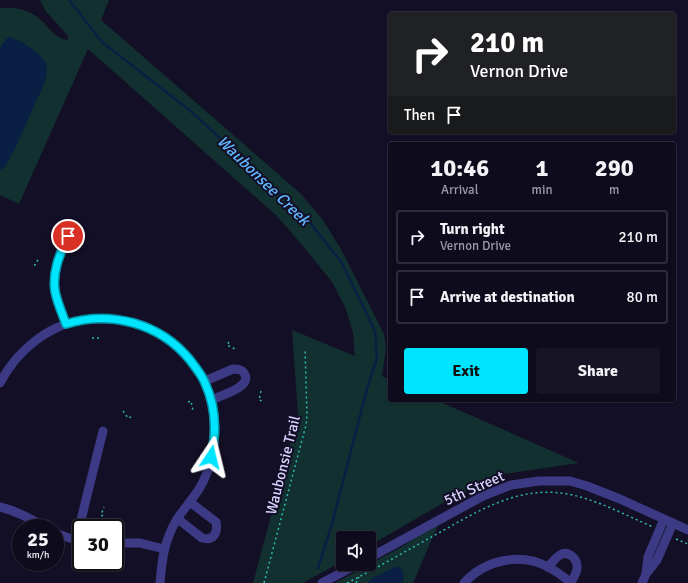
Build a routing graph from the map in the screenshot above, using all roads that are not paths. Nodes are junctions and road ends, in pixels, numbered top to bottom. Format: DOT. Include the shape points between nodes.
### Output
graph roads {
  1 [pos="68,236"];
  2 [pos="66,324"];
  3 [pos="205,381"];
  4 [pos="0,383"];
  5 [pos="211,400"];
  6 [pos="103,431"];
  7 [pos="190,502"];
  8 [pos="0,506"];
  9 [pos="32,519"];
  10 [pos="83,519"];
  11 [pos="178,519"];
  12 [pos="664,519"];
  13 [pos="673,523"];
  14 [pos="688,530"];
  15 [pos="124,543"];
  16 [pos="164,549"];
  17 [pos="376,554"];
  18 [pos="548,567"];
  19 [pos="345,571"];
  20 [pos="644,579"];
  21 [pos="160,583"];
  22 [pos="322,583"];
  23 [pos="464,583"];
  24 [pos="571,583"];
  1 -- 2 [label="street" via="58,259 54,277 57,299"];
  2 -- 3 [label="street" via="86,319 107,318 143,326 173,343"];
  2 -- 4 [label="street" via="28,346 15,359"];
  3 -- 5 [label="street"];
  3 -- 5 [label="street" via="233,369 244,372 246,378 238,389"];
  5 -- 7 [label="street" via="215,428 211,457 206,475"];
  6 -- 10 [label="street"];
  7 -- 11 [label="street"];
  7 -- 11 [label="street" via="216,522 216,533 210,538 202,538"];
  8 -- 9 [label="street"];
  11 -- 16 [label="street"];
  12 -- 13 [label="street, 5th Street"];
  12 -- 17 [label="street, 5th Street" via="587,486 570,482 540,481 511,485 483,496"];
  12 -- 20 [label="street" via="648,557"];
  13 -- 14 [label="street, 5th Street"];
  13 -- 20 [label="street"];
  15 -- 16 [label="street" via="140,543"];
  16 -- 21 [label="street"];
  18 -- 23 [label="street" via="523,559 503,561 483,568"];
  18 -- 24 [label="street"];
  18 -- 24 [label="street" via="562,554 571,555 578,569"];
  19 -- 22 [label="street"];
}
